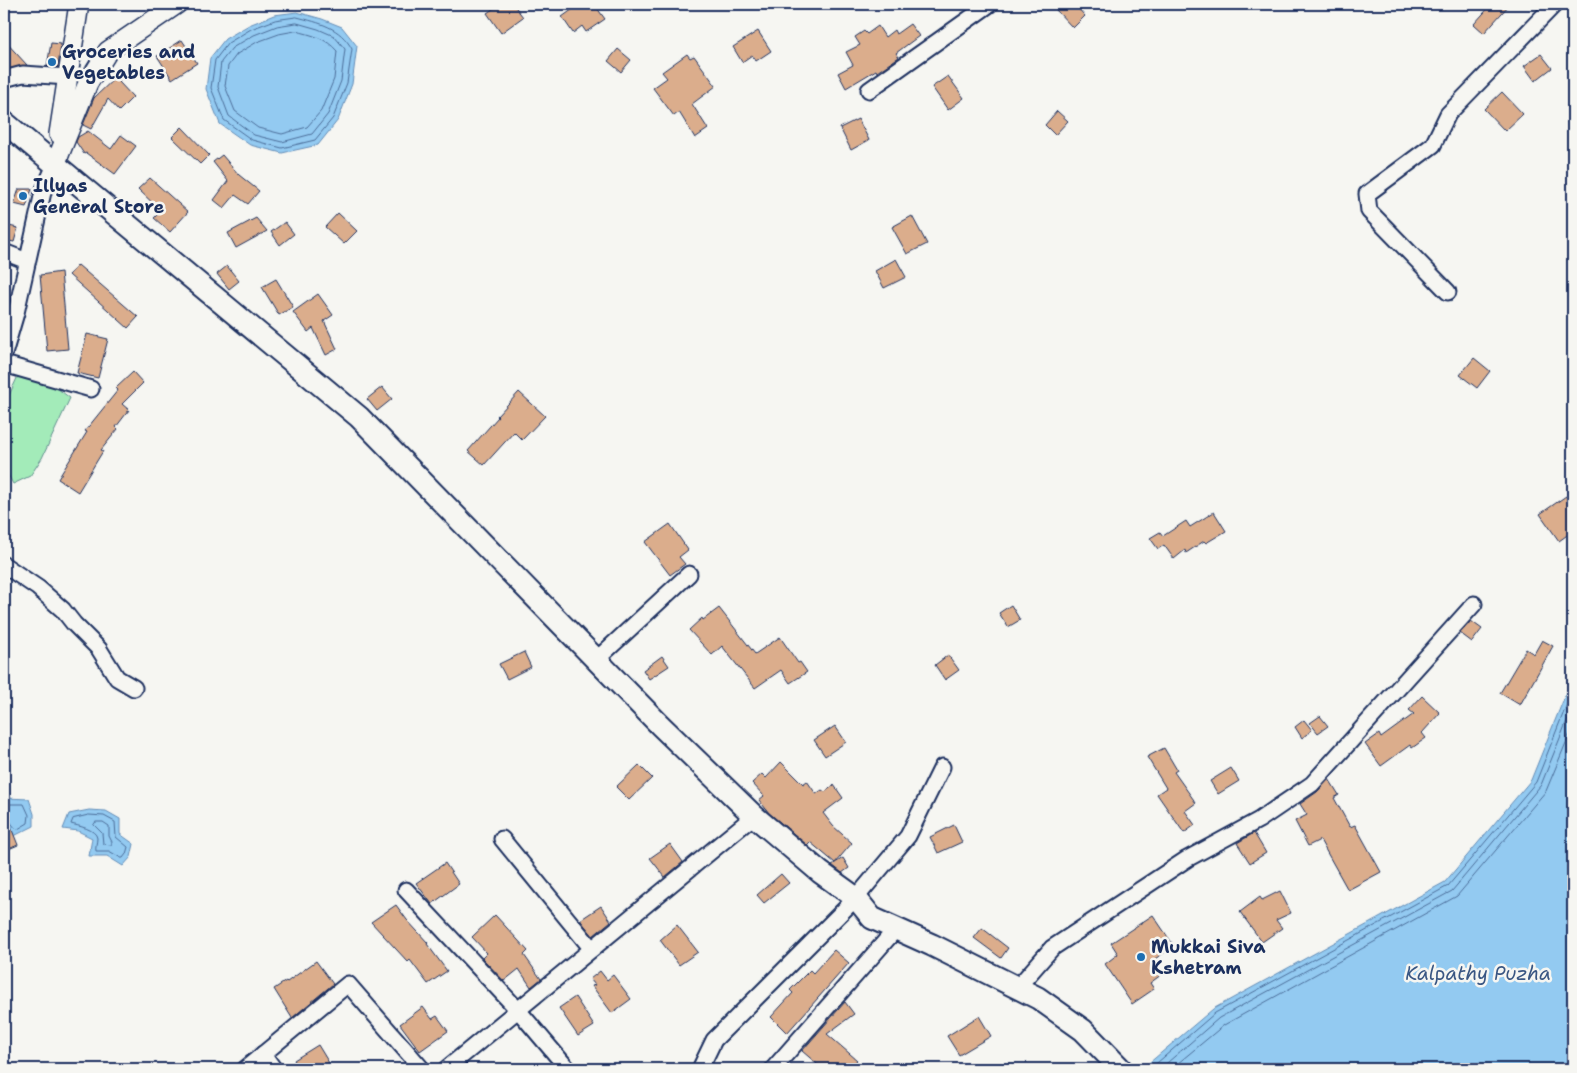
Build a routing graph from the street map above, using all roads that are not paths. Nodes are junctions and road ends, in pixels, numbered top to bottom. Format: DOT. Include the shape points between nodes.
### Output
graph roads {
  1 [pos="79,4"];
  2 [pos="177,4"];
  3 [pos="990,4"];
  4 [pos="1555,4"];
  5 [pos="68,77"];
  6 [pos="4,79"];
  7 [pos="870,90"];
  8 [pos="4,122"];
  9 [pos="55,165"];
  10 [pos="4,252"];
  11 [pos="27,261"];
  12 [pos="1448,292"];
  13 [pos="4,354"];
  14 [pos="4,364"];
  15 [pos="91,389"];
  16 [pos="4,565"];
  17 [pos="689,574"];
  18 [pos="1474,604"];
  19 [pos="596,660"];
  20 [pos="134,688"];
  21 [pos="942,767"];
  22 [pos="754,816"];
  23 [pos="502,839"];
  24 [pos="406,890"];
  25 [pos="856,898"];
  26 [pos="896,929"];
  27 [pos="592,949"];
  28 [pos="1017,988"];
  29 [pos="518,1010"];
  30 [pos="263,1054"];
  31 [pos="245,1069"];
  32 [pos="274,1069"];
  33 [pos="422,1069"];
  34 [pos="446,1069"];
  35 [pos="568,1069"];
  36 [pos="700,1069"];
  37 [pos="773,1069"];
  38 [pos="1121,1069"];
  1 -- 5 [label="street"];
  2 -- 9 [label="street" via="108,51 88,83"];
  3 -- 7 [label="street"];
  4 -- 12 [label="street" via="1448,114 1433,144 1367,194 1369,211"];
  5 -- 6 [label="street" via="23,74"];
  5 -- 9 [label="street"];
  8 -- 9 [label="main road"];
  9 -- 11 [label="street" via="43,192"];
  9 -- 19 [label="main road" via="360,417"];
  10 -- 11 [label="street"];
  11 -- 13 [label="street"];
  14 -- 15 [label="street"];
  16 -- 20 [label="street" via="64,610 99,649 117,678"];
  17 -- 19 [label="street"];
  18 -- 28 [label="street" via="1312,784 1259,820 1187,859 1052,948"];
  19 -- 22 [label="main road"];
  21 -- 25 [label="street" via="908,836"];
  22 -- 25 [label="main road"];
  22 -- 27 [label="street"];
  23 -- 27 [label="street"];
  24 -- 29 [label="street"];
  25 -- 26 [label="main road" via="872,918"];
  25 -- 36 [label="street" via="714,1040"];
  26 -- 28 [label="main road"];
  26 -- 37 [label="street"];
  27 -- 29 [label="street"];
  28 -- 38 [label="main road" via="1038,998 1083,1030"];
  29 -- 34 [label="street"];
  29 -- 35 [label="street"];
  30 -- 31 [label="street"];
  30 -- 32 [label="street"];
  30 -- 33 [label="street" via="348,984"];
}
